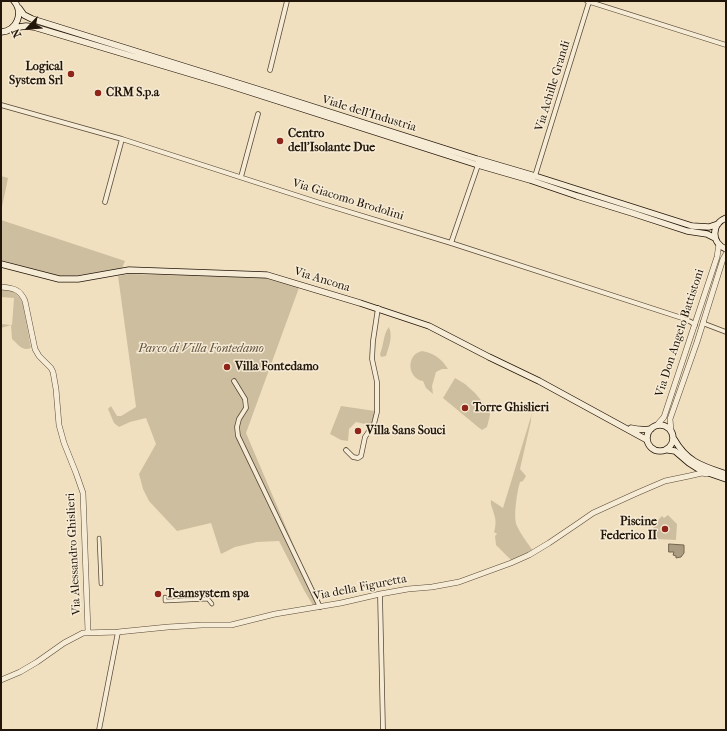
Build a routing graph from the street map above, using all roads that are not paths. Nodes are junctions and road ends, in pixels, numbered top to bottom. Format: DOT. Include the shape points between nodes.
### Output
graph roads {
  1 [pos="14,1"];
  2 [pos="287,1"];
  3 [pos="588,1"];
  4 [pos="19,8"];
  5 [pos="12,28"];
  6 [pos="2,32"];
  7 [pos="726,45"];
  8 [pos="270,70"];
  9 [pos="3,105"];
  10 [pos="258,114"];
  11 [pos="122,140"];
  12 [pos="478,164"];
  13 [pos="535,176"];
  14 [pos="241,177"];
  15 [pos="105,202"];
  16 [pos="726,218"];
  17 [pos="718,224"];
  18 [pos="715,238"];
  19 [pos="450,243"];
  20 [pos="719,244"];
  21 [pos="726,248"];
  22 [pos="726,254"];
  23 [pos="1,264"];
  24 [pos="1,287"];
  25 [pos="378,308"];
  26 [pos="695,322"];
  27 [pos="702,325"];
  28 [pos="726,332"];
  29 [pos="234,381"];
  30 [pos="612,421"];
  31 [pos="657,426"];
  32 [pos="651,429"];
  33 [pos="671,431"];
  34 [pos="674,439"];
  35 [pos="647,440"];
  36 [pos="346,450"];
  37 [pos="668,450"];
  38 [pos="712,474"];
  39 [pos="726,474"];
  40 [pos="726,478"];
  41 [pos="99,538"];
  42 [pos="101,584"];
  43 [pos="380,594"];
  44 [pos="165,597"];
  45 [pos="212,604"];
  46 [pos="320,607"];
  47 [pos="88,632"];
  48 [pos="118,632"];
  49 [pos="1,680"];
  50 [pos="99,730"];
  51 [pos="382,730"];
  1 -- 4 [label="main road, Viale dell'Industria"];
  2 -- 8 [label="street"];
  3 -- 7 [label="street"];
  3 -- 13 [label="street, Via Achille Grandi"];
  4 -- 5 [label="main road" via="18,19"];
  4 -- 13 [label="main road, Viale dell'Industria" via="24,15 32,19"];
  5 -- 6 [label="main road"];
  5 -- 12 [label="main road, Viale dell'Industria" via="34,27"];
  9 -- 11 [label="street, Via Giacomo Brodolini"];
  10 -- 14 [label="street"];
  11 -- 14 [label="street, Via Giacomo Brodolini"];
  11 -- 15 [label="street"];
  12 -- 18 [label="main road, Viale dell'Industria"];
  12 -- 19 [label="street"];
  13 -- 17 [label="main road, Viale dell'Industria" via="692,226 709,227"];
  14 -- 19 [label="street, Via Giacomo Brodolini"];
  16 -- 17 [label="main road"];
  17 -- 18 [label="main road" via="714,233"];
  18 -- 20 [label="main road"];
  19 -- 26 [label="street, Via Giacomo Brodolini"];
  20 -- 21 [label="main road"];
  20 -- 26 [label="street, Via Don Angelo Battistoni"];
  22 -- 27 [label="street, Via Don Angelo Battistoni"];
  23 -- 25 [label="main road, Via Ancona" via="59,279 78,279 129,270 267,275"];
  24 -- 47 [label="street, Via Alessandro Ghislieri" via="13,288 21,293 25,301 34,349 51,368 59,425 83,493"];
  25 -- 30 [label="main road, Via Ancona" via="429,326"];
  25 -- 36 [label="street" via="372,353 377,382 377,412 374,424 364,437 360,456 353,457"];
  26 -- 31 [label="street, Via Don Angelo Battistoni" via="664,417"];
  27 -- 28 [label="street"];
  27 -- 33 [label="street, Via Don Angelo Battistoni" via="670,419"];
  29 -- 46 [label="street" via="245,398 246,408 237,427 238,436"];
  30 -- 32 [label="main road, Via Ancona" via="635,430"];
  30 -- 35 [label="main road, Via Ancona"];
  31 -- 32 [label="main road, Via Ancona"];
  31 -- 33 [label="main road" via="665,426"];
  32 -- 35 [label="main road"];
  33 -- 34 [label="main road"];
  34 -- 37 [label="main road"];
  34 -- 39 [label="main road" via="679,449 691,460"];
  35 -- 37 [label="main road, Via Ancona" via="650,447 656,451"];
  37 -- 38 [label="main road, Via Ancona" via="675,451 700,470"];
  38 -- 40 [label="main road, Via Ancona"];
  38 -- 43 [label="street, Via della Figuretta" via="702,473 665,481 593,512 529,555 478,576 432,587"];
  41 -- 42 [label="street"];
  43 -- 46 [label="street, Via della Figuretta"];
  43 -- 51 [label="street"];
  44 -- 45 [label="street" via="165,601 208,599"];
  46 -- 48 [label="street, Via della Figuretta" via="275,614 231,625"];
  47 -- 48 [label="street, Via della Figuretta"];
  47 -- 49 [label="street, Via della Figuretta" via="69,640 38,662"];
  48 -- 50 [label="street"];
}
